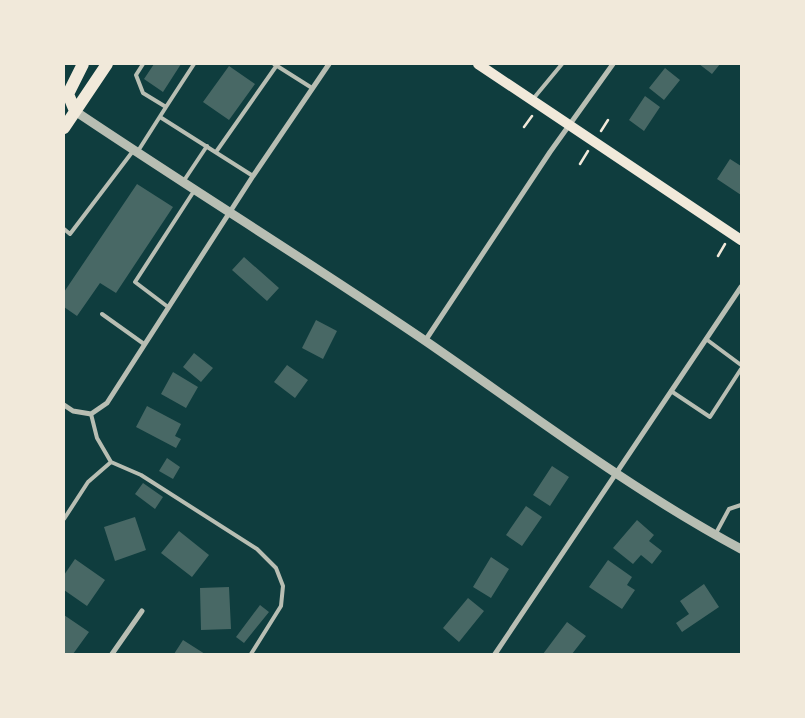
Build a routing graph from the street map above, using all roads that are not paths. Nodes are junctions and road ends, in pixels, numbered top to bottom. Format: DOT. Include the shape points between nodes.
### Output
graph roads {
  1 [pos="83,64"];
  2 [pos="107,64"];
  3 [pos="143,64"];
  4 [pos="194,64"];
  5 [pos="275,64"];
  6 [pos="329,64"];
  7 [pos="478,64"];
  8 [pos="562,64"];
  9 [pos="613,64"];
  10 [pos="312,88"];
  11 [pos="532,99"];
  12 [pos="166,107"];
  13 [pos="75,111"];
  14 [pos="160,117"];
  15 [pos="570,124"];
  16 [pos="64,128"];
  17 [pos="207,146"];
  18 [pos="135,152"];
  19 [pos="216,152"];
  20 [pos="253,176"];
  21 [pos="182,184"];
  22 [pos="194,191"];
  23 [pos="229,213"];
  24 [pos="64,229"];
  25 [pos="741,240"];
  26 [pos="741,287"];
  27 [pos="168,307"];
  28 [pos="102,314"];
  29 [pos="706,339"];
  30 [pos="425,341"];
  31 [pos="144,344"];
  32 [pos="741,365"];
  33 [pos="741,369"];
  34 [pos="672,391"];
  35 [pos="64,405"];
  36 [pos="91,414"];
  37 [pos="111,462"];
  38 [pos="616,473"];
  39 [pos="741,505"];
  40 [pos="64,519"];
  41 [pos="715,535"];
  42 [pos="741,549"];
  43 [pos="142,610"];
  44 [pos="112,654"];
  45 [pos="251,654"];
  46 [pos="495,654"];
  1 -- 13 [label="main road" via="68,94"];
  2 -- 13 [label="main road"];
  3 -- 12 [label="lane" via="136,75 143,93"];
  4 -- 12 [label="lane"];
  5 -- 10 [label="lane"];
  5 -- 19 [label="lane"];
  6 -- 10 [label="street"];
  7 -- 11 [label="main road"];
  8 -- 11 [label="lane"];
  9 -- 15 [label="street"];
  10 -- 20 [label="street"];
  11 -- 15 [label="main road"];
  12 -- 14 [label="lane"];
  13 -- 16 [label="main road"];
  13 -- 18 [label="street"];
  14 -- 17 [label="lane"];
  14 -- 18 [label="lane"];
  15 -- 25 [label="main road"];
  15 -- 30 [label="street"];
  17 -- 19 [label="lane"];
  17 -- 21 [label="lane"];
  18 -- 21 [label="street"];
  18 -- 24 [label="lane" via="70,234"];
  19 -- 20 [label="lane"];
  20 -- 23 [label="street"];
  21 -- 22 [label="street"];
  22 -- 23 [label="street"];
  22 -- 27 [label="lane" via="135,282"];
  23 -- 27 [label="street"];
  23 -- 30 [label="street"];
  26 -- 29 [label="street"];
  27 -- 31 [label="street"];
  28 -- 31 [label="lane"];
  29 -- 32 [label="lane"];
  29 -- 34 [label="street"];
  30 -- 38 [label="street"];
  31 -- 36 [label="street" via="107,403"];
  33 -- 34 [label="lane" via="710,417"];
  34 -- 38 [label="street"];
  35 -- 36 [label="street" via="73,411"];
  36 -- 37 [label="lane" via="97,438"];
  37 -- 40 [label="lane" via="88,482"];
  37 -- 45 [label="lane" via="141,475 258,549 276,568 284,586 281,606"];
  38 -- 41 [label="street"];
  38 -- 46 [label="street"];
  39 -- 41 [label="lane" via="729,510"];
  41 -- 42 [label="street"];
  43 -- 44 [label="street"];
}
